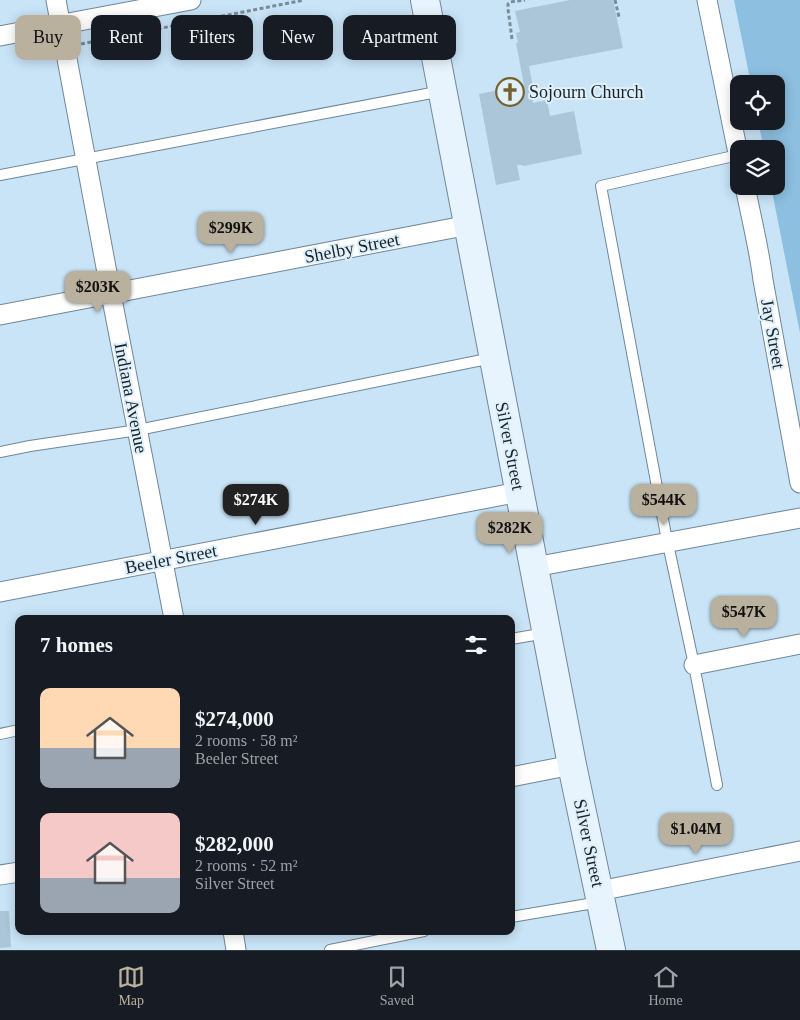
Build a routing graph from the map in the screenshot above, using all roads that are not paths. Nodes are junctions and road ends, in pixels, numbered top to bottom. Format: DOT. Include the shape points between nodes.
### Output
graph roads {
  1 [pos="56,0"];
  2 [pos="190,0"];
  3 [pos="425,0"];
  4 [pos="707,0"];
  5 [pos="59,15"];
  6 [pos="81,20"];
  7 [pos="15,33"];
  8 [pos="0,36"];
  9 [pos="68,60"];
  10 [pos="443,91"];
  11 [pos="735,140"];
  12 [pos="86,158"];
  13 [pos="730,159"];
  14 [pos="0,175"];
  15 [pos="746,195"];
  16 [pos="469,225"];
  17 [pos="111,294"];
  18 [pos="0,315"];
  19 [pos="493,357"];
  20 [pos="138,430"];
  21 [pos="0,452"];
  22 [pos="800,483"];
  23 [pos="519,492"];
  24 [pos="800,518"];
  25 [pos="668,542"];
  26 [pos="164,561"];
  27 [pos="534,567"];
  28 [pos="0,592"];
  29 [pos="173,615"];
  30 [pos="546,633"];
  31 [pos="515,638"];
  32 [pos="800,644"];
  33 [pos="694,665"];
  34 [pos="15,731"];
  35 [pos="0,734"];
  36 [pos="572,765"];
  37 [pos="515,776"];
  38 [pos="717,785"];
  39 [pos="800,852"];
  40 [pos="15,873"];
  41 [pos="0,875"];
  42 [pos="600,897"];
  43 [pos="515,916"];
  44 [pos="234,935"];
  45 [pos="404,935"];
  46 [pos="236,950"];
  47 [pos="330,950"];
  48 [pos="611,950"];
  1 -- 5 [label="street, Indiana Avenue"];
  2 -- 6 [label="street"];
  3 -- 10 [label="main road, Silver Street"];
  4 -- 11 [label="street"];
  7 -- 8 [label="street"];
  9 -- 12 [label="street, Indiana Avenue"];
  10 -- 12 [label="lane"];
  10 -- 16 [label="main road, Silver Street"];
  12 -- 14 [label="lane"];
  12 -- 17 [label="street, Indiana Avenue"];
  13 -- 25 [label="lane" via="601,186"];
  15 -- 22 [label="street, Jay Street"];
  16 -- 17 [label="street, Shelby Street"];
  16 -- 19 [label="main road, Silver Street"];
  17 -- 18 [label="street, Shelby Street"];
  17 -- 20 [label="street, Indiana Avenue"];
  19 -- 20 [label="lane"];
  19 -- 23 [label="main road, Silver Street"];
  20 -- 21 [label="lane"];
  20 -- 26 [label="street, Indiana Avenue"];
  23 -- 26 [label="street, Beeler Street"];
  23 -- 27 [label="main road, Silver Street"];
  24 -- 25 [label="street"];
  25 -- 27 [label="street"];
  25 -- 33 [label="lane"];
  26 -- 28 [label="street, Beeler Street"];
  26 -- 29 [label="street, Indiana Avenue"];
  27 -- 30 [label="main road, Silver Street"];
  30 -- 31 [label="lane"];
  30 -- 36 [label="main road, Silver Street"];
  32 -- 33 [label="street"];
  33 -- 38 [label="lane"];
  34 -- 35 [label="lane"];
  36 -- 37 [label="street"];
  36 -- 42 [label="main road, Silver Street"];
  39 -- 42 [label="street"];
  40 -- 41 [label="street"];
  42 -- 43 [label="lane"];
  42 -- 48 [label="main road, Silver Street"];
  44 -- 46 [label="street"];
  45 -- 47 [label="lane"];
}
